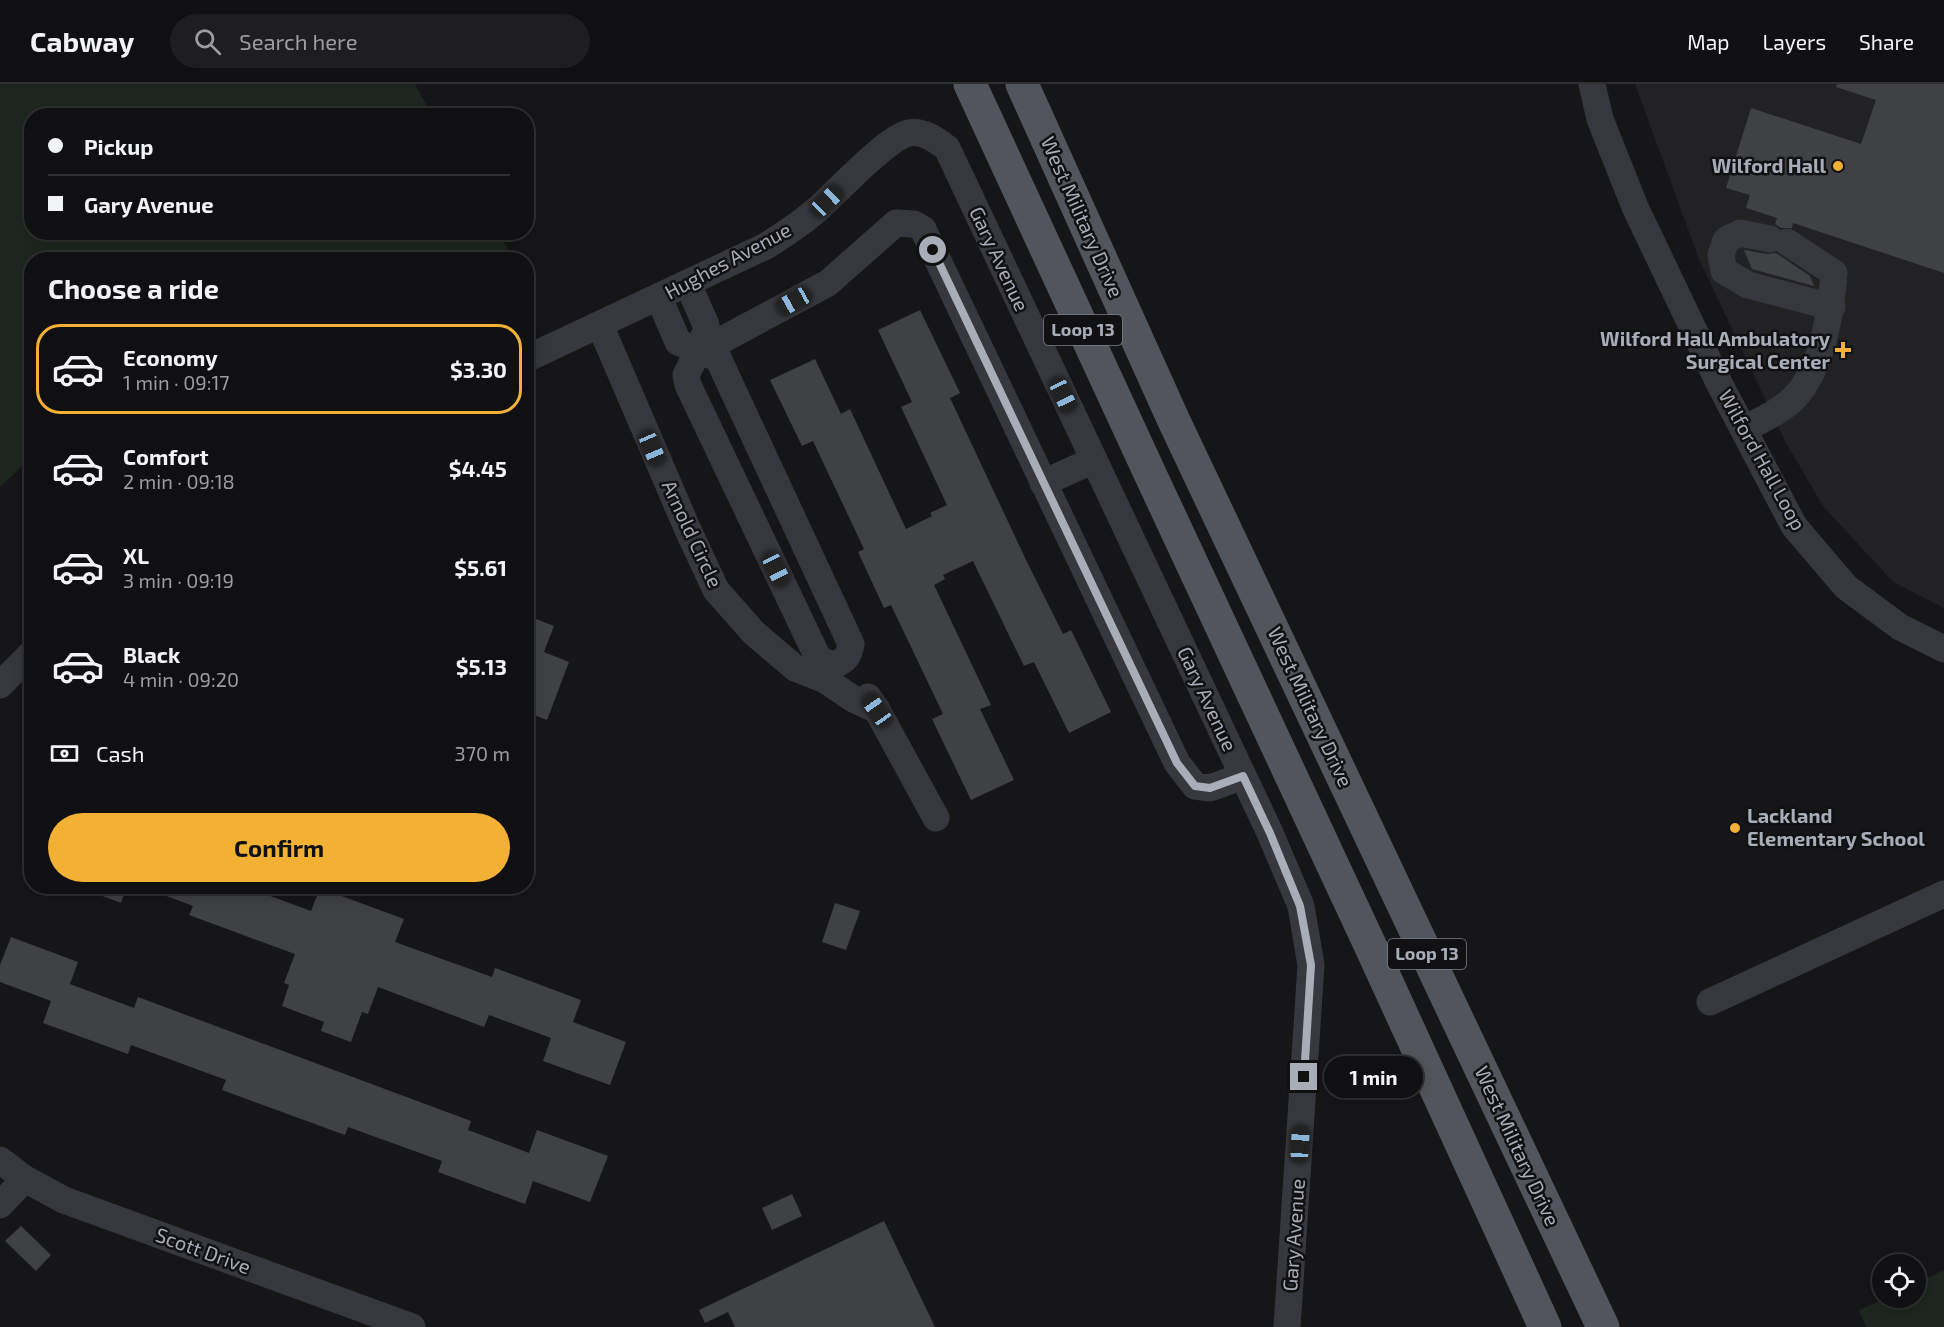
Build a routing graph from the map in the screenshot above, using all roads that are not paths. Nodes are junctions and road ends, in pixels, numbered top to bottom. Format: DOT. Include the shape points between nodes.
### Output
graph roads {
  1 [pos="970,84"];
  2 [pos="1023,84"];
  3 [pos="1592,84"];
  4 [pos="909,133"];
  5 [pos="688,284"];
  6 [pos="658,298"];
  7 [pos="1832,307"];
  8 [pos="600,325"];
  9 [pos="698,351"];
  10 [pos="534,355"];
  11 [pos="1744,429"];
  12 [pos="1094,460"];
  13 [pos="1042,483"];
  14 [pos="1944,649"];
  15 [pos="24,661"];
  16 [pos="844,661"];
  17 [pos="811,662"];
  18 [pos="0,685"];
  19 [pos="877,710"];
  20 [pos="1243,776"];
  21 [pos="936,818"];
  22 [pos="1944,894"];
  23 [pos="1710,1002"];
  24 [pos="0,1160"];
  25 [pos="25,1179"];
  26 [pos="0,1205"];
  27 [pos="412,1327"];
  28 [pos="1287,1327"];
  29 [pos="1545,1327"];
  30 [pos="1603,1327"];
  1 -- 29 [label="main road, Loop 13"];
  2 -- 30 [label="main road, West Military Drive / Loop 13" via="1174,421"];
  3 -- 11 [label="street, Wilford Hall Loop" via="1600,119 1635,207"];
  4 -- 5 [label="street, Hughes Avenue" via="872,158 793,228"];
  4 -- 12 [label="street, Gary Avenue" via="927,135 947,148"];
  5 -- 6 [label="street, Hughes Avenue"];
  5 -- 9 [label="street" via="706,325"];
  6 -- 8 [label="street, Hughes Avenue"];
  6 -- 9 [label="street" via="678,342"];
  7 -- 7 [label="street" via="1833,273 1779,241 1740,232 1726,240 1721,255 1724,271 1748,285"];
  7 -- 11 [label="street" via="1805,385 1794,399"];
  8 -- 10 [label="street, Hughes Avenue"];
  8 -- 17 [label="street, Arnold Circle" via="716,590 754,633 795,668"];
  9 -- 13 [label="street" via="828,283 896,223 914,224 923,229"];
  9 -- 16 [label="street" via="718,358 850,644"];
  9 -- 17 [label="street" via="686,375 688,385"];
  11 -- 14 [label="street, Wilford Hall Loop" via="1794,526 1846,587 1900,627"];
  12 -- 13 [label="street"];
  12 -- 20 [label="street, Gary Avenue"];
  13 -- 20 [label="street" via="1177,763 1195,786 1210,788"];
  15 -- 18 [label="street"];
  16 -- 17 [label="street" via="834,665 819,660"];
  16 -- 19 [label="street"];
  17 -- 19 [label="street, Arnold Circle" via="825,680"];
  19 -- 21 [label="street"];
  20 -- 28 [label="street, Gary Avenue" via="1300,906 1311,965"];
  22 -- 23 [label="street"];
  24 -- 25 [label="street, Scott Drive"];
  25 -- 26 [label="street"];
  25 -- 27 [label="street, Scott Drive" via="64,1200"];
}
